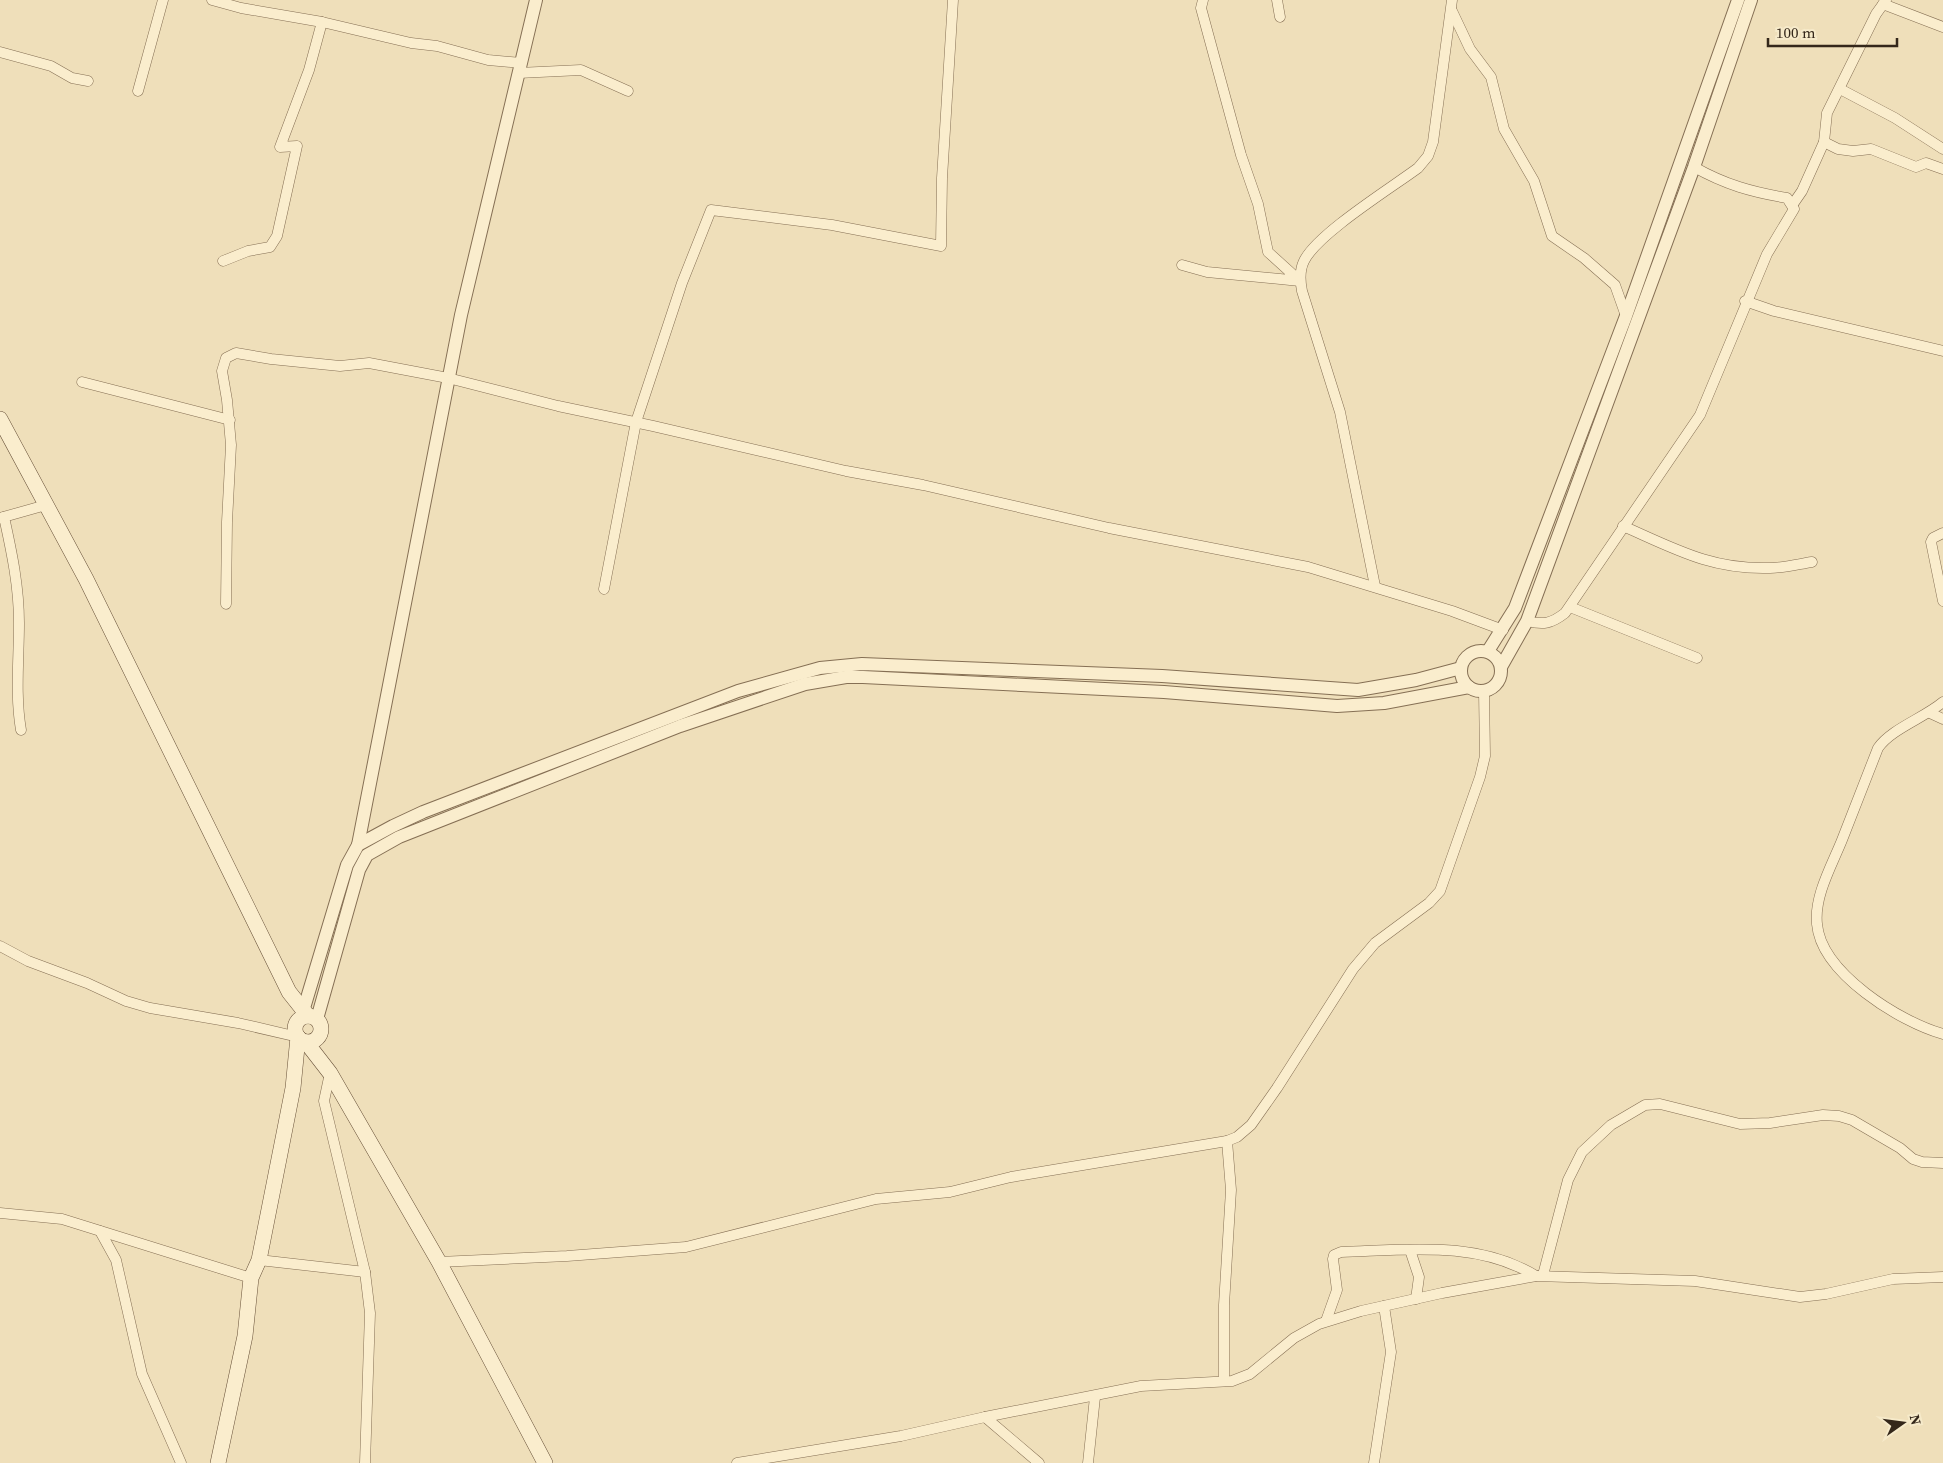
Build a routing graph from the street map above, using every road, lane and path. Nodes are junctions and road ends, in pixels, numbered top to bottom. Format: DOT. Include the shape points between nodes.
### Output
graph roads {
  1 [pos="162,0"];
  2 [pos="212,0"];
  3 [pos="536,0"];
  4 [pos="953,0"];
  5 [pos="1203,0"];
  6 [pos="1277,0"];
  7 [pos="1738,0"];
  8 [pos="1751,0"];
  9 [pos="1884,2"];
  10 [pos="1452,5"];
  11 [pos="1280,17"];
  12 [pos="322,22"];
  13 [pos="1943,27"];
  14 [pos="0,52"];
  15 [pos="520,68"];
  16 [pos="88,81"];
  17 [pos="1840,89"];
  18 [pos="138,91"];
  19 [pos="628,91"];
  20 [pos="1824,142"];
  21 [pos="1943,149"];
  22 [pos="1694,167"];
  23 [pos="1943,169"];
  24 [pos="1793,204"];
  25 [pos="223,261"];
  26 [pos="1182,265"];
  27 [pos="1300,281"];
  28 [pos="1746,301"];
  29 [pos="1626,316"];
  30 [pos="1943,351"];
  31 [pos="448,378"];
  32 [pos="82,382"];
  33 [pos="0,419"];
  34 [pos="230,420"];
  35 [pos="636,422"];
  36 [pos="46,505"];
  37 [pos="2,518"];
  38 [pos="1623,526"];
  39 [pos="1943,533"];
  40 [pos="1812,562"];
  41 [pos="1375,586"];
  42 [pos="604,589"];
  43 [pos="1943,601"];
  44 [pos="226,604"];
  45 [pos="1570,607"];
  46 [pos="1527,621"];
  47 [pos="1503,630"];
  48 [pos="1488,651"];
  49 [pos="1697,658"];
  50 [pos="1501,667"];
  51 [pos="1461,668"];
  52 [pos="1469,687"];
  53 [pos="1484,691"];
  54 [pos="1943,702"];
  55 [pos="1930,713"];
  56 [pos="1943,719"];
  57 [pos="21,730"];
  58 [pos="358,845"];
  59 [pos="0,946"];
  60 [pos="308,1029"];
  61 [pos="1943,1034"];
  62 [pos="330,1073"];
  63 [pos="293,1088"];
  64 [pos="1227,1141"];
  65 [pos="1943,1163"];
  66 [pos="0,1213"];
  67 [pos="100,1231"];
  68 [pos="1410,1250"];
  69 [pos="259,1260"];
  70 [pos="438,1262"];
  71 [pos="365,1272"];
  72 [pos="1539,1275"];
  73 [pos="251,1278"];
  74 [pos="1943,1278"];
  75 [pos="1416,1299"];
  76 [pos="1384,1306"];
  77 [pos="1326,1321"];
  78 [pos="1224,1381"];
  79 [pos="1094,1397"];
  80 [pos="985,1417"];
  81 [pos="181,1463"];
  82 [pos="218,1463"];
  83 [pos="365,1463"];
  84 [pos="545,1463"];
  85 [pos="737,1463"];
  86 [pos="1039,1463"];
  87 [pos="1088,1463"];
  88 [pos="1374,1463"];
  1 -- 18 [label="street"];
  2 -- 12 [label="street"];
  3 -- 15 [label="street"];
  4 -- 35 [label="street" via="941,246 832,225 711,210 682,283"];
  5 -- 27 [label="street" via="1201,8 1217,71 1258,204 1268,252"];
  6 -- 11 [label="street"];
  7 -- 29 [label="street"];
  8 -- 22 [label="street"];
  9 -- 13 [label="street"];
  9 -- 17 [label="street"];
  10 -- 27 [label="street" via="1433,142 1428,156 1418,168 1321,239 1304,260"];
  10 -- 29 [label="street" via="1470,49 1491,77 1504,129 1534,181 1552,236 1615,285"];
  12 -- 15 [label="street" via="437,46"];
  12 -- 25 [label="street" via="306,78 280,147 297,146 277,236 270,247"];
  14 -- 16 [label="street" via="51,66 72,78"];
  15 -- 19 [label="street" via="581,70"];
  15 -- 31 [label="street"];
  17 -- 20 [label="street" via="1827,113"];
  17 -- 21 [label="street" via="1895,118"];
  20 -- 23 [label="street" via="1853,151 1871,149 1916,167 1926,163"];
  20 -- 24 [label="street"];
  22 -- 24 [label="street" via="1720,182 1787,198"];
  22 -- 46 [label="street"];
  24 -- 28 [label="street" via="1794,209 1766,254"];
  26 -- 27 [label="street" via="1207,272"];
  27 -- 41 [label="street" via="1340,412"];
  28 -- 30 [label="street" via="1774,311"];
  28 -- 38 [label="street" via="1700,415"];
  29 -- 47 [label="street" via="1515,608"];
  31 -- 34 [label="street" via="369,363 340,366 236,353 226,358 222,371"];
  31 -- 35 [label="street"];
  31 -- 58 [label="street"];
  32 -- 34 [label="street"];
  33 -- 36 [label="main road"];
  34 -- 44 [label="street"];
  35 -- 41 [label="street" via="846,472 923,485 1109,528 1308,567"];
  35 -- 42 [label="street"];
  36 -- 37 [label="street"];
  36 -- 60 [label="main road"];
  37 -- 57 [label="street" via="16,574"];
  38 -- 40 [label="street" via="1696,559 1715,564 1773,568"];
  38 -- 45 [label="street"];
  39 -- 43 [label="street" via="1931,542"];
  41 -- 47 [label="street"];
  45 -- 46 [label="street" via="1553,622"];
  45 -- 49 [label="street"];
  46 -- 50 [label="street"];
  47 -- 48 [label="street"];
  48 -- 50 [label="street" via="1497,658"];
  48 -- 51 [label="street" via="1472,652 1464,659"];
  50 -- 53 [label="street" via="1497,682"];
  51 -- 52 [label="street" via="1462,679"];
  51 -- 58 [label="street" via="1358,690 1152,676 862,664 820,668 738,691 675,714 423,812"];
  52 -- 53 [label="street"];
  52 -- 60 [label="street" via="1384,703 1337,706 1164,692 863,677 805,684 680,726 482,803 399,837 367,854"];
  53 -- 64 [label="street" via="1485,756 1440,891 1375,943 1353,969 1251,1125"];
  54 -- 55 [label="street"];
  55 -- 56 [label="street"];
  55 -- 61 [label="street" via="1887,737 1878,748 1823,888 1817,923 1827,952 1855,985 1884,1007"];
  58 -- 60 [label="street" via="347,865"];
  59 -- 60 [label="street" via="28,961 134,1004"];
  60 -- 62 [label="main road"];
  60 -- 62 [label="main road"];
  60 -- 63 [label="main road"];
  60 -- 63 [label="main road"];
  62 -- 70 [label="main road"];
  62 -- 71 [label="street" via="324,1100"];
  63 -- 69 [label="main road"];
  64 -- 70 [label="street" via="1020,1175 950,1192 876,1199 686,1247"];
  64 -- 78 [label="street" via="1231,1190 1224,1305"];
  65 -- 72 [label="street" via="1914,1159 1852,1120 1839,1116 1740,1124 1660,1104 1645,1105 1611,1125 1582,1152 1568,1180"];
  66 -- 67 [label="street" via="62,1220"];
  67 -- 73 [label="street"];
  67 -- 81 [label="street" via="116,1260 142,1374"];
  68 -- 72 [label="street" via="1439,1248 1460,1251 1508,1262"];
  68 -- 75 [label="street" via="1419,1277"];
  68 -- 77 [label="street" via="1340,1252 1334,1255 1337,1290"];
  69 -- 71 [label="street"];
  69 -- 73 [label="main road"];
  70 -- 84 [label="main road"];
  71 -- 83 [label="street" via="370,1313"];
  72 -- 74 [label="street" via="1695,1281 1800,1297 1893,1279"];
  72 -- 75 [label="street"];
  73 -- 82 [label="main road" via="245,1336"];
  75 -- 76 [label="street"];
  76 -- 77 [label="street"];
  76 -- 88 [label="street" via="1391,1352"];
  77 -- 78 [label="street" via="1303,1332 1250,1374"];
  78 -- 79 [label="street" via="1147,1386"];
  79 -- 80 [label="street"];
  79 -- 87 [label="street"];
  80 -- 85 [label="street" via="901,1436"];
  80 -- 86 [label="street"];
}
